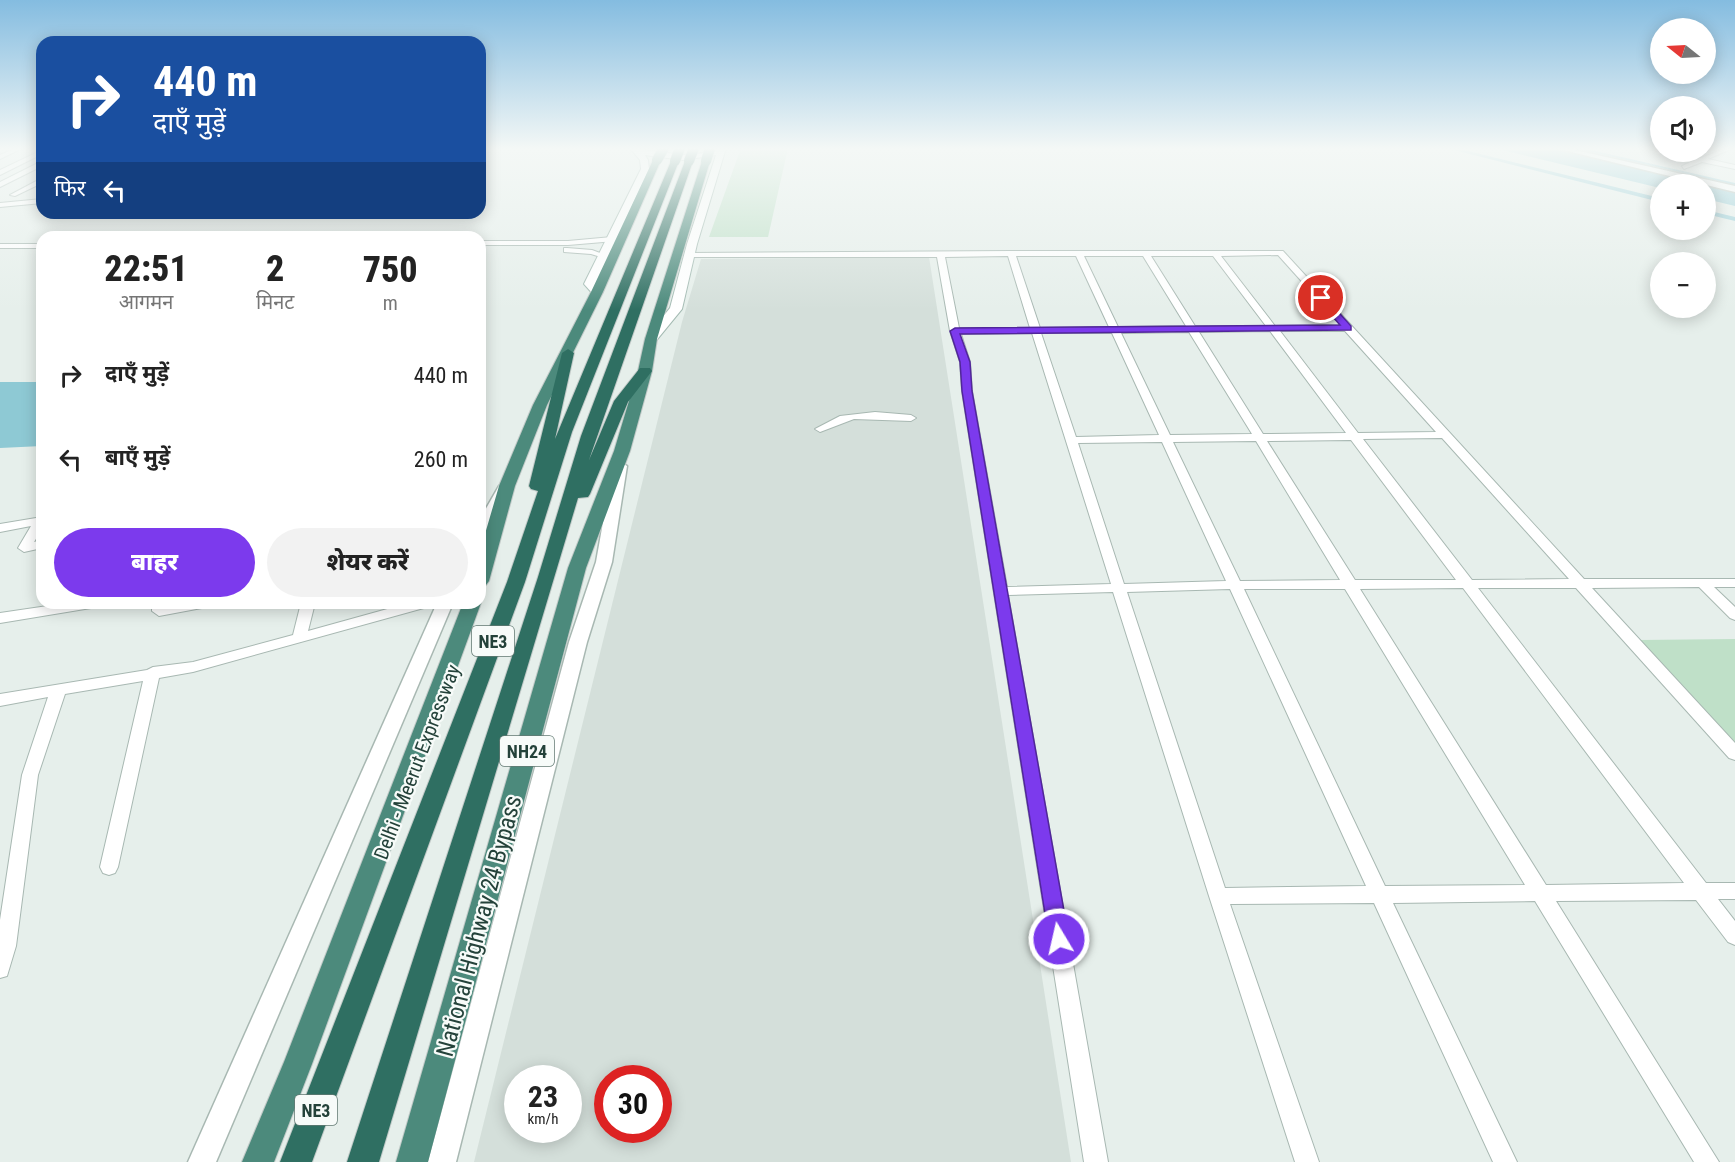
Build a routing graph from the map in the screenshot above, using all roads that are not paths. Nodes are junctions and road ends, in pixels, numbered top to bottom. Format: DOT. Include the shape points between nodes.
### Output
graph roads {
  1 [pos="629,202"];
  2 [pos="637,202"];
  3 [pos="664,202"];
  4 [pos="668,202"];
  5 [pos="698,202"];
  6 [pos="707,202"];
  7 [pos="36,203"];
  8 [pos="0,206"];
  9 [pos="658,224"];
  10 [pos="612,239"];
  11 [pos="486,243"];
  12 [pos="0,246"];
  13 [pos="36,246"];
  14 [pos="486,251"];
  15 [pos="0,252"];
  16 [pos="36,252"];
  17 [pos="1011,253"];
  18 [pos="1079,253"];
  19 [pos="1215,253"];
  20 [pos="941,254"];
  21 [pos="1146,254"];
  22 [pos="690,255"];
  23 [pos="609,257"];
  24 [pos="1272,328"];
  25 [pos="1348,328"];
  26 [pos="1193,329"];
  27 [pos="1115,330"];
  28 [pos="955,331"];
  29 [pos="1035,331"];
  30 [pos="651,339"];
  31 [pos="568,353"];
  32 [pos="645,371"];
  33 [pos="911,418"];
  34 [pos="820,429"];
  35 [pos="1445,435"];
  36 [pos="1259,436"];
  37 [pos="1354,436"];
  38 [pos="1165,437"];
  39 [pos="1071,440"];
  40 [pos="622,451"];
  41 [pos="507,486"];
  42 [pos="36,521"];
  43 [pos="486,521"];
  44 [pos="0,528"];
  45 [pos="36,528"];
  46 [pos="36,545"];
  47 [pos="486,560"];
  48 [pos="547,577"];
  49 [pos="516,582"];
  50 [pos="1702,583"];
  51 [pos="1735,583"];
  52 [pos="1467,584"];
  53 [pos="1580,584"];
  54 [pos="1235,585"];
  55 [pos="1351,585"];
  56 [pos="1119,588"];
  57 [pos="1001,591"];
  58 [pos="58,609"];
  59 [pos="306,609"];
  60 [pos="404,609"];
  61 [pos="442,609"];
  62 [pos="470,609"];
  63 [pos="1735,615"];
  64 [pos="0,618"];
  65 [pos="299,638"];
  66 [pos="153,672"];
  67 [pos="59,689"];
  68 [pos="0,700"];
  69 [pos="24,704"];
  70 [pos="0,709"];
  71 [pos="1735,754"];
  72 [pos="109,867"];
  73 [pos="1701,891"];
  74 [pos="1735,891"];
  75 [pos="1541,893"];
  76 [pos="1380,894"];
  77 [pos="1218,896"];
  78 [pos="1735,936"];
  79 [pos="0,969"];
  80 [pos="202,1162"];
  81 [pos="258,1162"];
  82 [pos="296,1162"];
  83 [pos="363,1162"];
  84 [pos="412,1162"];
  85 [pos="442,1162"];
  86 [pos="1096,1162"];
  87 [pos="1306,1162"];
  88 [pos="1505,1162"];
  89 [pos="1707,1162"];
  1 -- 10 [label="main road"];
  2 -- 23 [label="highway, bridge"];
  3 -- 9 [label="highway, Delhi - Meerut Expressway / NE3, bridge"];
  4 -- 9 [label="highway, Delhi - Meerut Expressway / NE3, bridge"];
  5 -- 30 [label="highway, bridge"];
  6 -- 22 [label="main road"];
  7 -- 8 [label="street"];
  9 -- 48 [label="highway, Delhi - Meerut Expressway / NE3" via="588,436"];
  9 -- 49 [label="highway, Delhi - Meerut Expressway / NE3" via="565,432"];
  10 -- 11 [label="street"];
  10 -- 23 [label="main road"];
  12 -- 13 [label="street"];
  14 -- 23 [label="street" via="574,250"];
  15 -- 16 [label="street"];
  17 -- 18 [label="street"];
  17 -- 20 [label="street"];
  17 -- 29 [label="street"];
  18 -- 21 [label="street"];
  18 -- 27 [label="street"];
  19 -- 21 [label="street"];
  19 -- 24 [label="street"];
  19 -- 25 [label="street" via="1280,253"];
  20 -- 22 [label="street"];
  20 -- 28 [label="street"];
  21 -- 26 [label="street"];
  22 -- 30 [label="main road" via="676,309"];
  23 -- 31 [label="highway"];
  24 -- 25 [label="street"];
  24 -- 26 [label="street"];
  24 -- 37 [label="street"];
  25 -- 35 [label="street"];
  26 -- 27 [label="street"];
  26 -- 36 [label="street"];
  27 -- 29 [label="street"];
  27 -- 38 [label="street"];
  28 -- 29 [label="street"];
  28 -- 57 [label="street" via="965,362"];
  29 -- 39 [label="street"];
  30 -- 32 [label="highway"];
  31 -- 41 [label="highway" via="540,405"];
  31 -- 49 [label="highway"];
  32 -- 40 [label="highway, National Highway 24 Bypass"];
  32 -- 48 [label="highway" via="621,401"];
  33 -- 34 [label="street" via="846,416"];
  35 -- 37 [label="street"];
  35 -- 53 [label="street"];
  36 -- 37 [label="street"];
  36 -- 38 [label="street"];
  36 -- 55 [label="street"];
  37 -- 52 [label="street"];
  38 -- 39 [label="street"];
  38 -- 54 [label="street"];
  39 -- 56 [label="street"];
  40 -- 84 [label="highway, National Highway 24 Bypass / NH24" via="578,568"];
  40 -- 85 [label="street" via="604,562 578,642"];
  41 -- 43 [label="street"];
  41 -- 47 [label="highway"];
  42 -- 44 [label="street"];
  45 -- 46 [label="street" via="24,548"];
  48 -- 83 [label="highway, Delhi - Meerut Expressway / NE3"];
  49 -- 82 [label="highway, Delhi - Meerut Expressway / NE3"];
  50 -- 51 [label="street"];
  50 -- 53 [label="street"];
  50 -- 63 [label="street"];
  52 -- 53 [label="street"];
  52 -- 55 [label="street"];
  52 -- 73 [label="street"];
  53 -- 71 [label="street"];
  54 -- 55 [label="street"];
  54 -- 56 [label="street"];
  54 -- 76 [label="street"];
  55 -- 75 [label="street"];
  56 -- 57 [label="street"];
  56 -- 77 [label="street"];
  57 -- 86 [label="street"];
  58 -- 64 [label="street"];
  59 -- 65 [label="street"];
  60 -- 65 [label="street"];
  61 -- 80 [label="street"];
  62 -- 81 [label="highway"];
  65 -- 66 [label="street" via="193,667"];
  66 -- 67 [label="street"];
  66 -- 72 [label="street"];
  67 -- 68 [label="street"];
  67 -- 79 [label="street" via="30,775"];
  69 -- 70 [label="street"];
  73 -- 74 [label="street"];
  73 -- 75 [label="street"];
  73 -- 78 [label="street"];
  75 -- 76 [label="street"];
  75 -- 89 [label="street"];
  76 -- 77 [label="street"];
  76 -- 88 [label="street"];
  77 -- 87 [label="street"];
}
